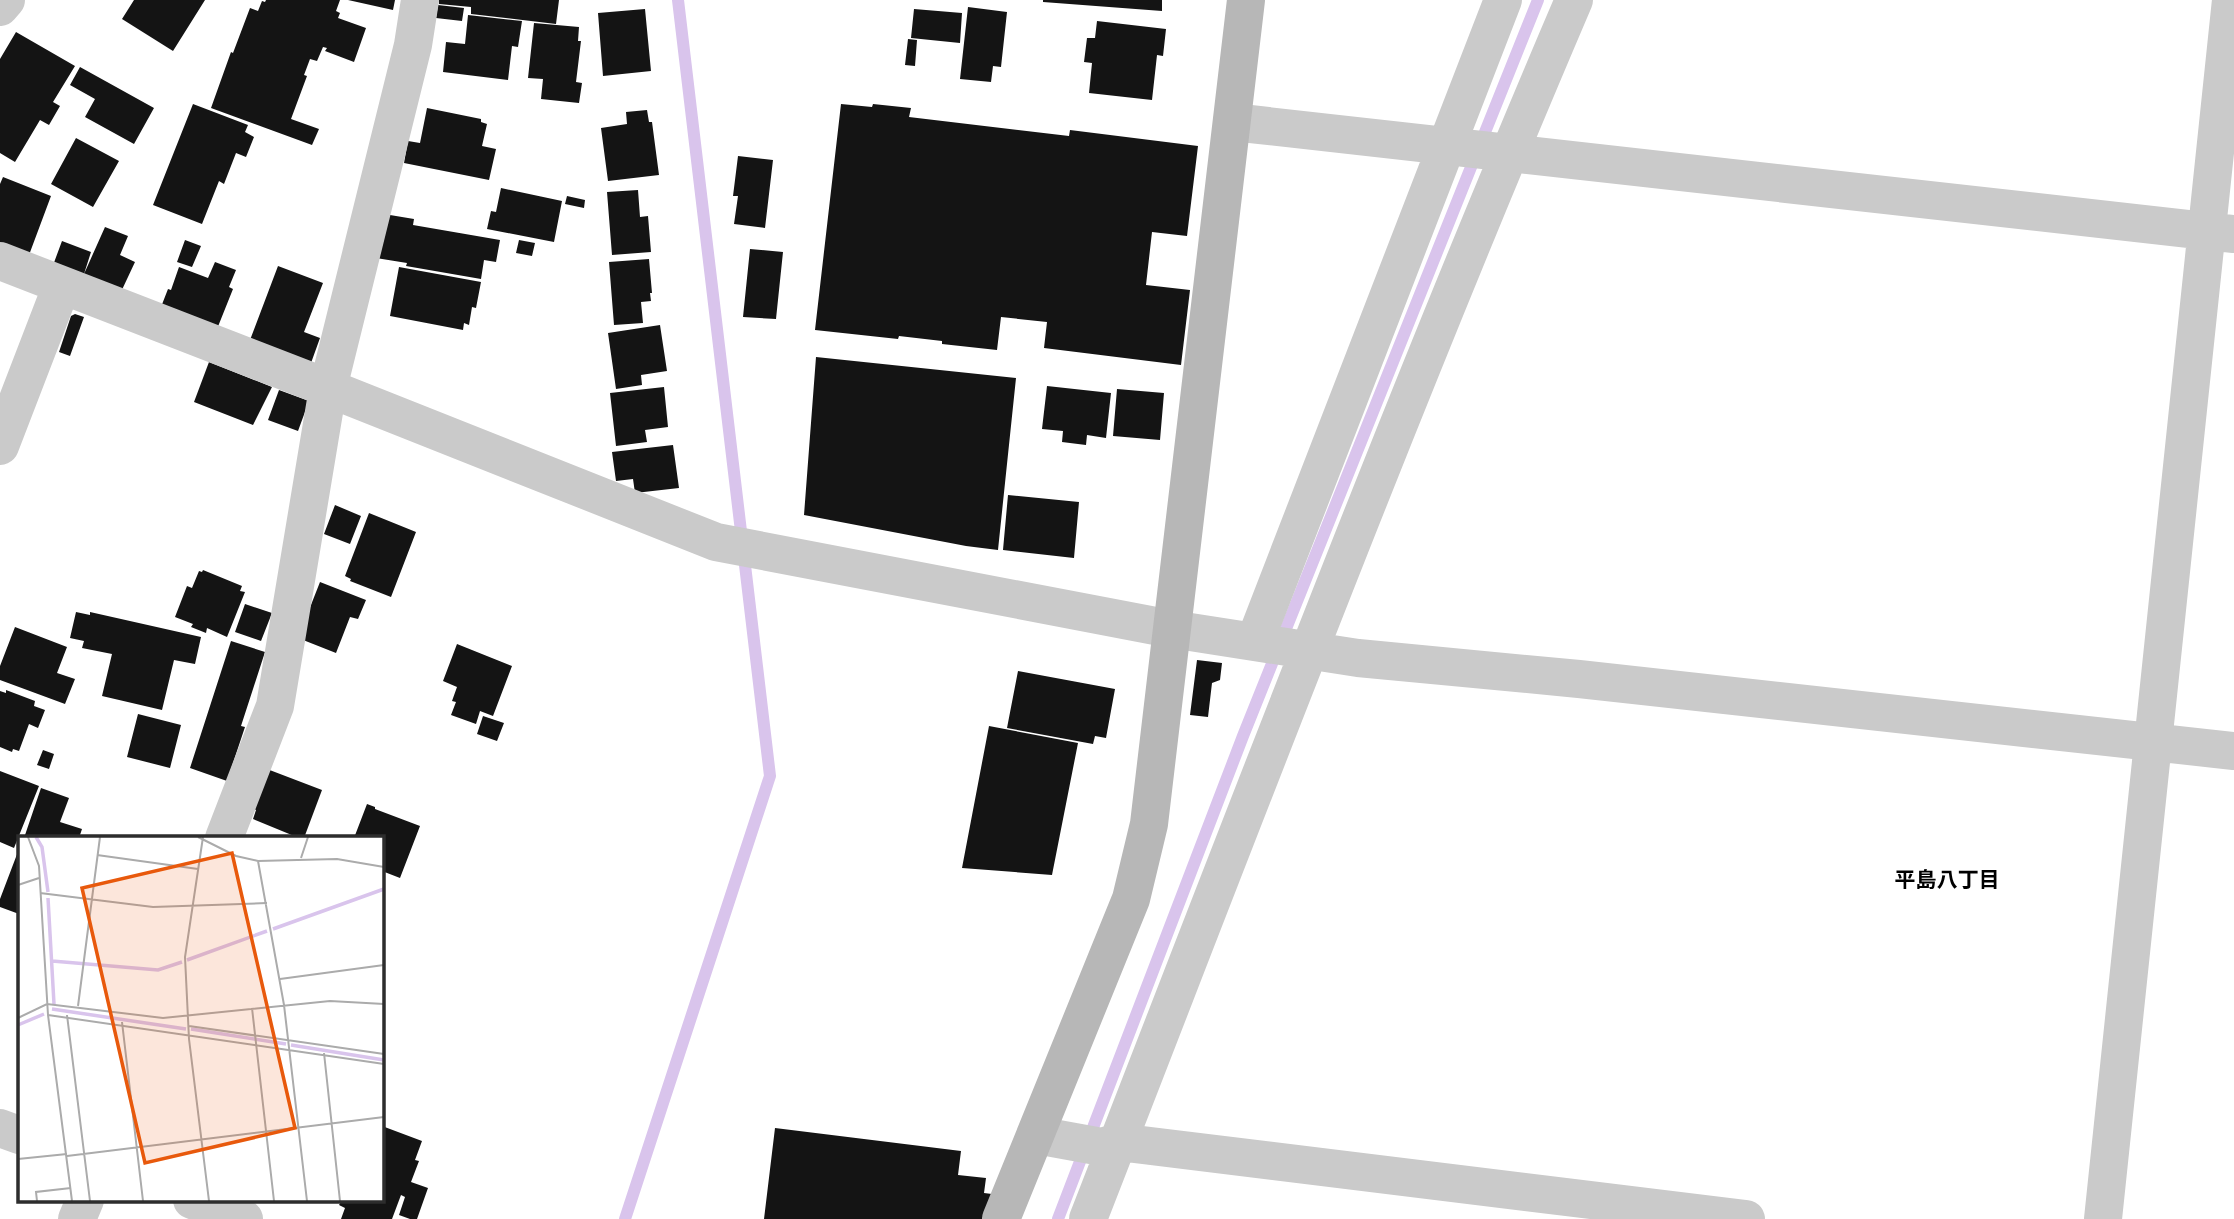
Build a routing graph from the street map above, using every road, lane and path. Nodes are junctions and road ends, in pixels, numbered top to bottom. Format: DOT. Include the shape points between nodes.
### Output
graph roads {
  1 [pos="6,0"];
  2 [pos="420,0"];
  3 [pos="1246,0"];
  4 [pos="1503,0"];
  5 [pos="1574,0"];
  6 [pos="2231,0"];
  7 [pos="0,7"];
  8 [pos="1231,122"];
  9 [pos="1477,150"];
  10 [pos="2220,233"];
  11 [pos="0,261"];
  12 [pos="62,285"];
  13 [pos="328,388"];
  14 [pos="0,446"];
  15 [pos="1171,629"];
  16 [pos="1280,645"];
  17 [pos="2153,742"];
  18 [pos="2234,751"];
  19 [pos="225,836"];
  20 [pos="0,1128"];
  21 [pos="18,1135"];
  22 [pos="1047,1138"];
  23 [pos="1110,1145"];
  24 [pos="84,1202"];
  25 [pos="197,1202"];
  26 [pos="77,1219"];
  27 [pos="244,1219"];
  28 [pos="1001,1219"];
  29 [pos="1088,1219"];
  30 [pos="1746,1219"];
  31 [pos="2103,1219"];
  1 -- 7 [label="street"];
  2 -- 13 [label="street" via="413,45"];
  3 -- 8 [label="street"];
  4 -- 9 [label="street"];
  5 -- 9 [label="street"];
  6 -- 10 [label="street"];
  8 -- 9 [label="street"];
  8 -- 15 [label="street"];
  9 -- 10 [label="street"];
  9 -- 16 [label="street"];
  9 -- 16 [label="street"];
  10 -- 17 [label="street"];
  11 -- 12 [label="street"];
  12 -- 13 [label="street"];
  12 -- 14 [label="street"];
  13 -- 15 [label="street" via="716,542"];
  13 -- 19 [label="street" via="275,706"];
  15 -- 16 [label="street"];
  15 -- 22 [label="street" via="1149,824 1131,900"];
  16 -- 17 [label="street" via="1358,658"];
  16 -- 23 [label="street"];
  17 -- 18 [label="street"];
  17 -- 31 [label="street"];
  20 -- 21 [label="street"];
  22 -- 23 [label="street"];
  22 -- 28 [label="street"];
  23 -- 29 [label="street"];
  23 -- 30 [label="street"];
  24 -- 26 [label="street"];
  25 -- 27 [label="street"];
}
